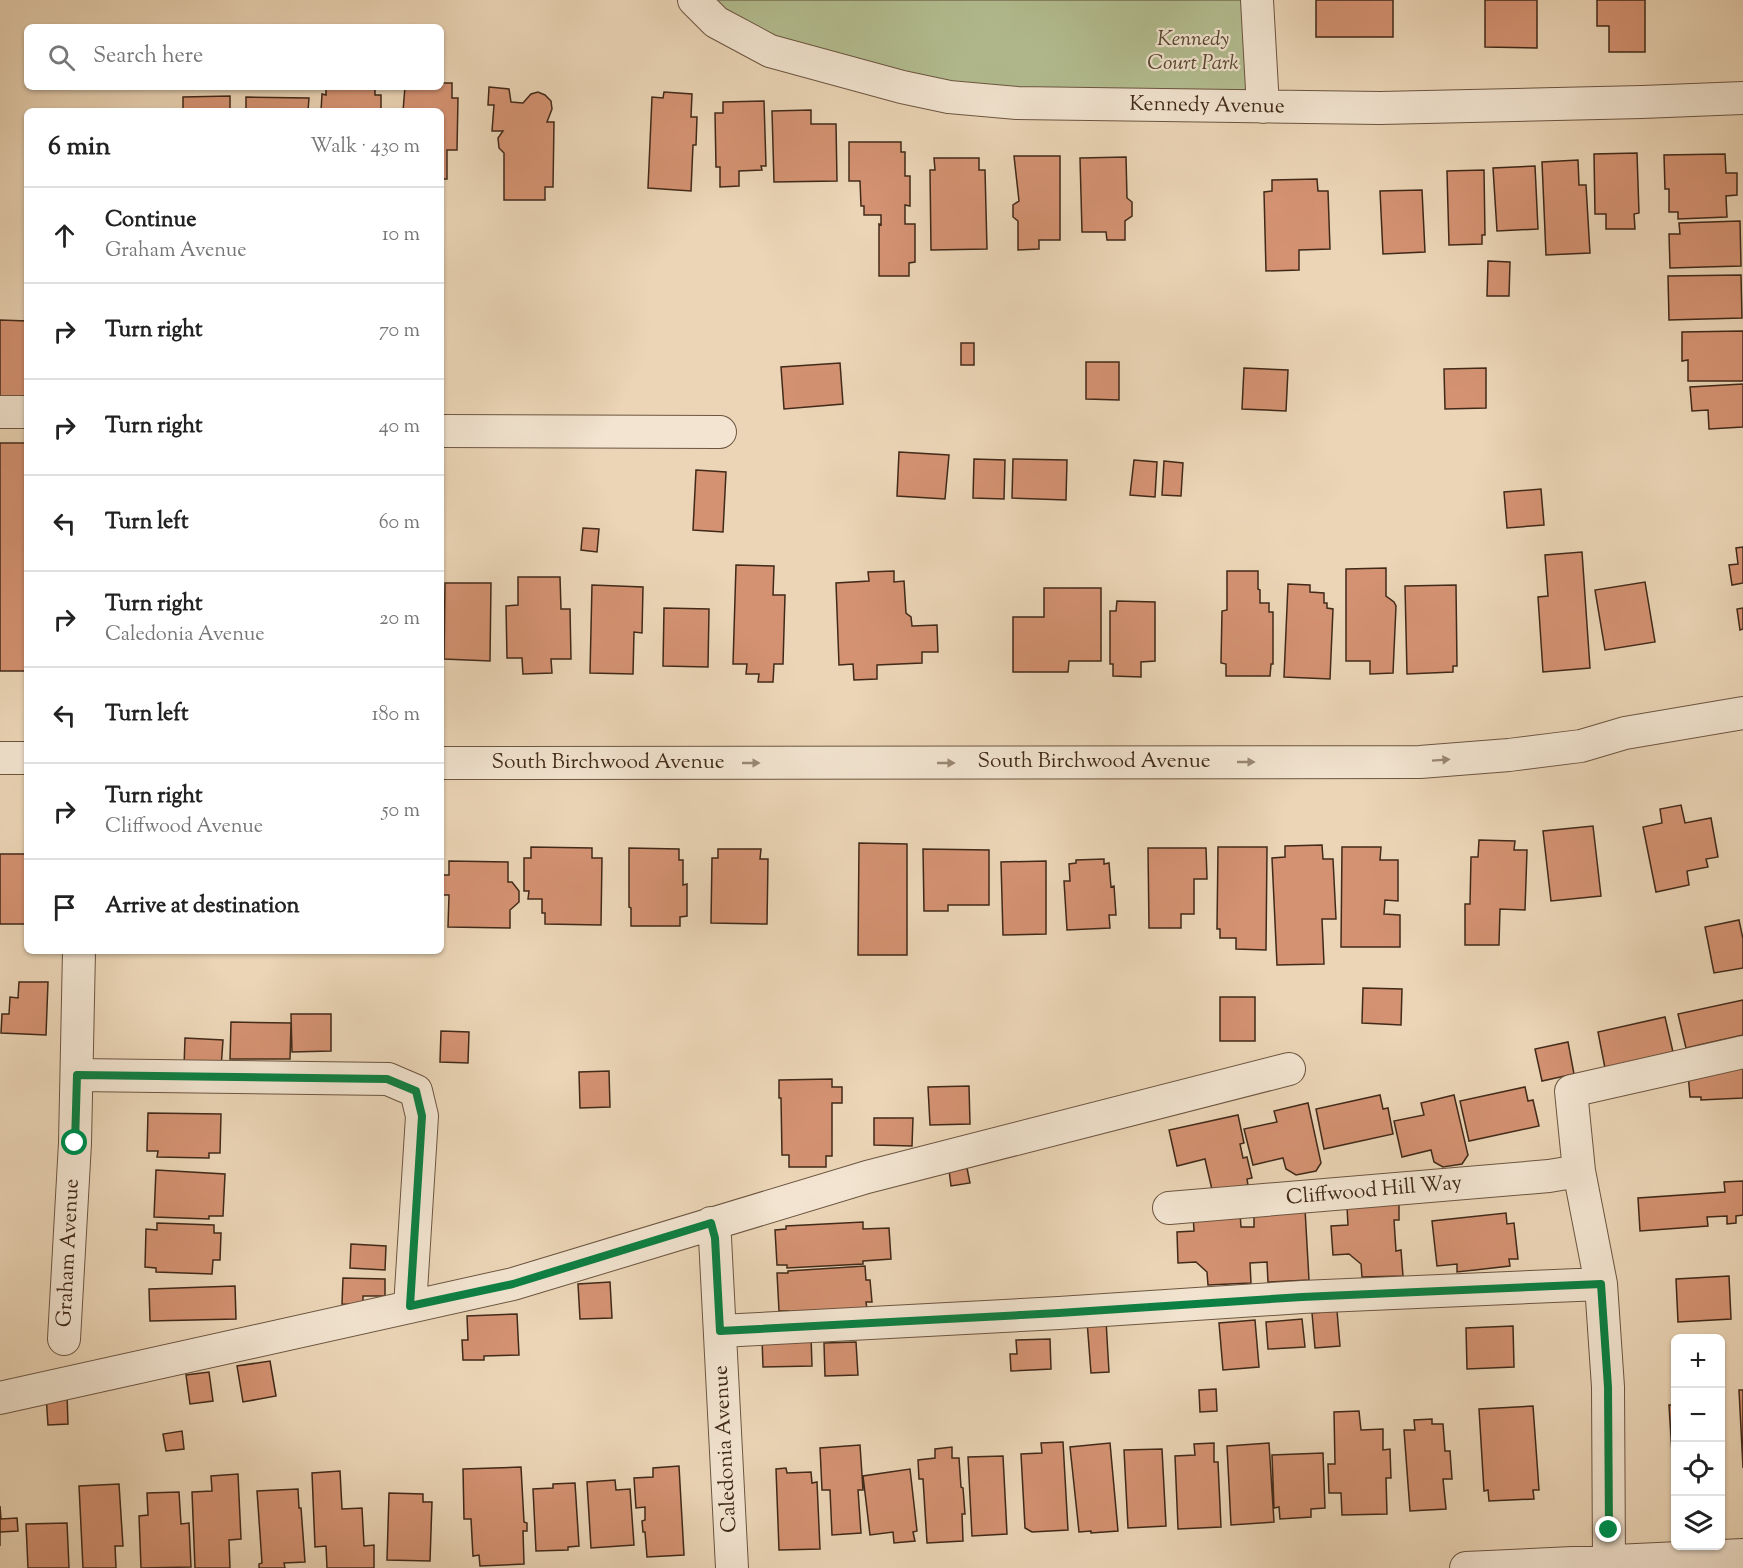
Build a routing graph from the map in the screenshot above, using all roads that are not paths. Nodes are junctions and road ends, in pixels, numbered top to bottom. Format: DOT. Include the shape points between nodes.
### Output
graph roads {
  1 [pos="694,0"];
  2 [pos="1257,0"];
  3 [pos="1743,98"];
  4 [pos="1263,107"];
  5 [pos="0,412"];
  6 [pos="24,412"];
  7 [pos="444,431"];
  8 [pos="720,432"];
  9 [pos="1743,712"];
  10 [pos="0,758"];
  11 [pos="24,758"];
  12 [pos="444,762"];
  13 [pos="79,954"];
  14 [pos="1743,1052"];
  15 [pos="1289,1069"];
  16 [pos="77,1075"];
  17 [pos="1579,1171"];
  18 [pos="1169,1208"];
  19 [pos="711,1223"];
  20 [pos="1601,1284"];
  21 [pos="410,1306"];
  22 [pos="720,1331"];
  23 [pos="64,1339"];
  24 [pos="0,1398"];
  25 [pos="1743,1555"];
  26 [pos="1609,1562"];
  27 [pos="732,1568"];
  28 [pos="1466,1568"];
  1 -- 4 [label="street, Kennedy Avenue" via="716,22 770,51 949,98 1017,103"];
  2 -- 4 [label="street"];
  3 -- 4 [label="street, Kennedy Avenue" via="1380,108"];
  5 -- 6 [label="street"];
  7 -- 8 [label="street"];
  12 -- 9 [label="street, South Birchwood Avenue, one-way" via="1420,762 1581,746 1625,733"];
  10 -- 11 [label="street"];
  13 -- 16 [label="street, Graham Avenue"];
  14 -- 17 [label="street" via="1571,1091"];
  15 -- 19 [label="street" via="867,1178"];
  16 -- 21 [label="street" via="387,1079 416,1091 422,1116"];
  16 -- 23 [label="street, Graham Avenue"];
  17 -- 18 [label="street, Cliffwood Hill Way"];
  17 -- 20 [label="street"];
  19 -- 21 [label="street" via="513,1284"];
  19 -- 22 [label="street, Caledonia Avenue"];
  20 -- 22 [label="street"];
  20 -- 26 [label="street" via="1608,1387"];
  21 -- 24 [label="street"];
  22 -- 27 [label="street, Caledonia Avenue"];
  25 -- 26 [label="street"];
  26 -- 28 [label="street"];
}
